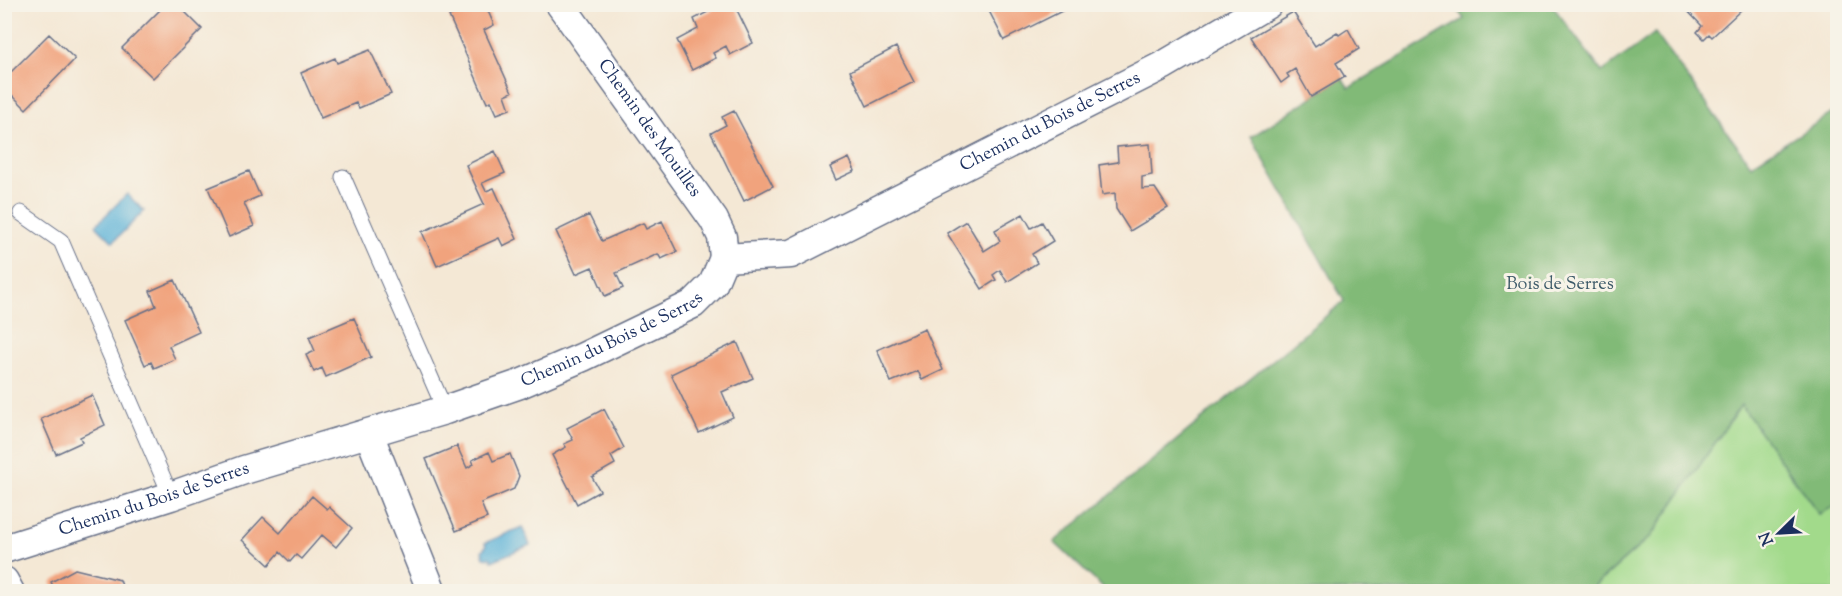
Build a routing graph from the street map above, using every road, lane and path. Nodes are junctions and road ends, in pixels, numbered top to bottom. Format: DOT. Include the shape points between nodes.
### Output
graph roads {
  1 [pos="560,4"];
  2 [pos="1268,4"];
  3 [pos="343,177"];
  4 [pos="21,213"];
  5 [pos="724,258"];
  6 [pos="445,410"];
  7 [pos="369,434"];
  8 [pos="171,496"];
  9 [pos="4,549"];
  10 [pos="4,581"];
  11 [pos="10,591"];
  12 [pos="432,591"];
  1 -- 5 [label="street, Chemin des Mouilles" via="714,220 722,237"];
  2 -- 5 [label="street, Chemin du Bois de Serres" via="1164,64 791,254"];
  3 -- 6 [label="lane"];
  4 -- 8 [label="lane" via="61,241"];
  5 -- 6 [label="street, Chemin du Bois de Serres" via="712,284 693,304 584,357"];
  6 -- 7 [label="street, Chemin du Bois de Serres"];
  7 -- 8 [label="street, Chemin du Bois de Serres"];
  7 -- 12 [label="street"];
  8 -- 9 [label="street, Chemin du Bois de Serres"];
  10 -- 11 [label="street"];
}
